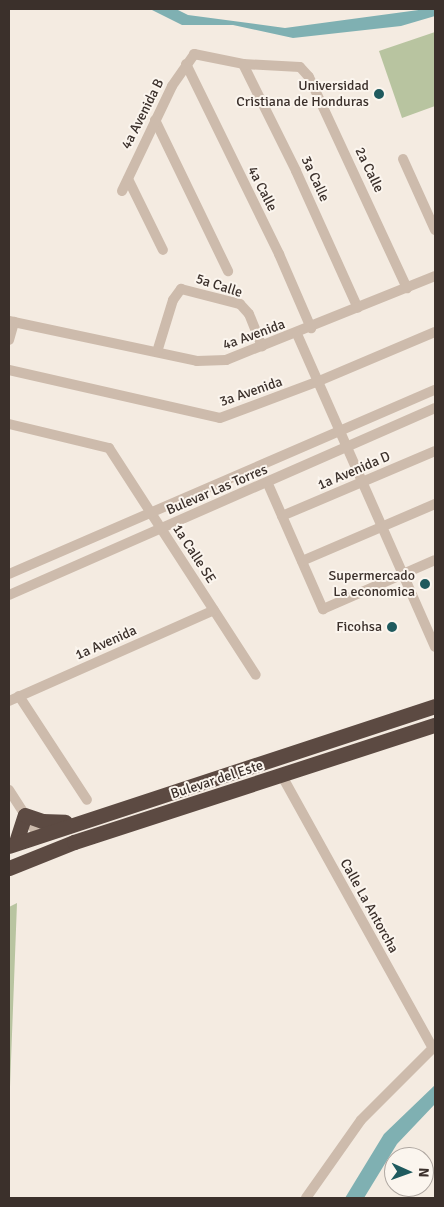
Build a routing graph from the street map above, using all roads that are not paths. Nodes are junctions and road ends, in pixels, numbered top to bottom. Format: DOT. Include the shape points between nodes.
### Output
graph roads {
  1 [pos="186,64"];
  2 [pos="243,64"];
  3 [pos="155,120"];
  4 [pos="402,159"];
  5 [pos="128,179"];
  6 [pos="122,191"];
  7 [pos="435,230"];
  8 [pos="164,250"];
  9 [pos="228,271"];
  10 [pos="435,276"];
  11 [pos="406,288"];
  12 [pos="358,308"];
  13 [pos="11,321"];
  14 [pos="311,328"];
  15 [pos="435,332"];
  16 [pos="297,334"];
  17 [pos="9,340"];
  18 [pos="262,347"];
  19 [pos="157,352"];
  20 [pos="9,370"];
  21 [pos="319,381"];
  22 [pos="435,390"];
  23 [pos="435,408"];
  24 [pos="9,424"];
  25 [pos="342,430"];
  26 [pos="348,446"];
  27 [pos="435,451"];
  28 [pos="364,482"];
  29 [pos="268,484"];
  30 [pos="435,504"];
  31 [pos="151,512"];
  32 [pos="282,516"];
  33 [pos="383,526"];
  34 [pos="161,528"];
  35 [pos="435,560"];
  36 [pos="302,561"];
  37 [pos="9,574"];
  38 [pos="404,574"];
  39 [pos="9,594"];
  40 [pos="214,610"];
  41 [pos="431,625"];
  42 [pos="435,647"];
  43 [pos="256,675"];
  44 [pos="19,696"];
  45 [pos="9,701"];
  46 [pos="435,706"];
  47 [pos="435,725"];
  48 [pos="282,776"];
  49 [pos="9,790"];
  50 [pos="87,800"];
  51 [pos="24,821"];
  52 [pos="74,822"];
  53 [pos="38,835"];
  54 [pos="11,840"];
  55 [pos="9,868"];
  56 [pos="434,1047"];
  57 [pos="306,1198"];
  1 -- 2 [label="street, 4a Avenida B" via="194,54"];
  1 -- 3 [label="street, 4a Avenida B"];
  1 -- 14 [label="street, 4a Calle" via="279,254"];
  2 -- 11 [label="street, 2a Calle" via="300,67 313,86"];
  2 -- 12 [label="street, 3a Calle"];
  3 -- 5 [label="street, 4a Avenida B"];
  3 -- 9 [label="street, 5a Calle"];
  4 -- 7 [label="street"];
  5 -- 6 [label="street, 4a Avenida B"];
  5 -- 8 [label="street"];
  10 -- 11 [label="street, 4a Avenida"];
  11 -- 12 [label="street, 4a Avenida"];
  12 -- 14 [label="street, 4a Avenida"];
  13 -- 17 [label="street"];
  13 -- 19 [label="street, 4a Avenida"];
  14 -- 16 [label="street, 4a Avenida"];
  15 -- 21 [label="street, 3a Avenida"];
  16 -- 18 [label="street, 4a Avenida"];
  16 -- 21 [label="street"];
  18 -- 19 [label="street, 4a Avenida" via="213,362"];
  18 -- 19 [label="street, 5a Calle" via="249,314 240,304 181,290 173,300"];
  20 -- 21 [label="street, 3a Avenida" via="208,417 232,416"];
  21 -- 25 [label="street"];
  22 -- 25 [label="street, Bulevar Las Torres"];
  23 -- 26 [label="street, Bulevar Las Torres"];
  24 -- 31 [label="street, 1a Calle SE" via="109,448"];
  25 -- 26 [label="street"];
  25 -- 31 [label="street, Bulevar Las Torres"];
  26 -- 28 [label="street"];
  26 -- 29 [label="street, Bulevar Las Torres"];
  27 -- 28 [label="street, 1a Avenida D"];
  28 -- 32 [label="street, 1a Avenida D"];
  28 -- 33 [label="street"];
  29 -- 32 [label="street"];
  29 -- 34 [label="street, Bulevar Las Torres"];
  30 -- 33 [label="street"];
  31 -- 34 [label="street, 1a Calle SE"];
  31 -- 37 [label="street, Bulevar Las Torres"];
  32 -- 36 [label="street"];
  33 -- 36 [label="street"];
  33 -- 38 [label="street"];
  34 -- 39 [label="street, Bulevar Las Torres"];
  34 -- 40 [label="street, 1a Calle SE"];
  35 -- 38 [label="street"];
  36 -- 38 [label="street" via="323,609"];
  38 -- 41 [label="street"];
  40 -- 43 [label="street, 1a Calle SE"];
  40 -- 44 [label="street, 1a Avenida"];
  41 -- 42 [label="street"];
  44 -- 45 [label="street, 1a Avenida"];
  44 -- 50 [label="street"];
  46 -- 52 [label="highway, Bulevar del Este"];
  47 -- 48 [label="highway, Bulevar del Este"];
  48 -- 55 [label="highway, Bulevar del Este" via="74,842"];
  48 -- 56 [label="street, Calle La Antorcha"];
  49 -- 51 [label="street"];
  51 -- 52 [label="highway"];
  51 -- 53 [label="street"];
  51 -- 54 [label="highway"];
  52 -- 53 [label="highway, Bulevar del Este"];
  53 -- 54 [label="highway, Bulevar del Este"];
  56 -- 57 [label="street" via="361,1120"];
}
